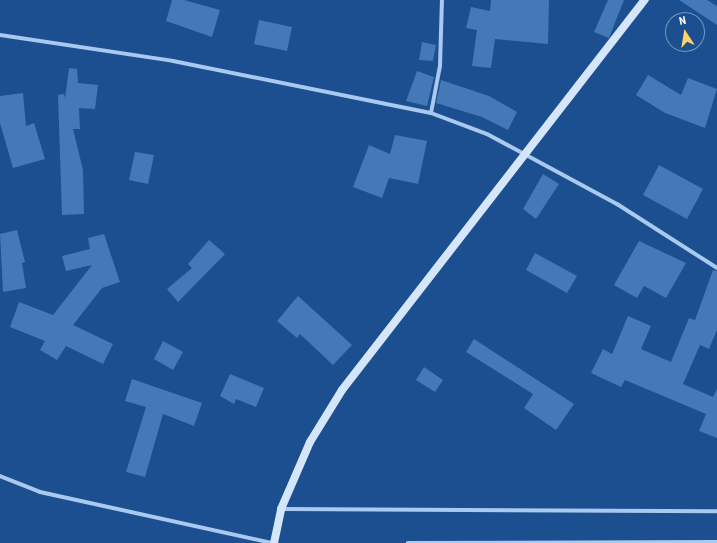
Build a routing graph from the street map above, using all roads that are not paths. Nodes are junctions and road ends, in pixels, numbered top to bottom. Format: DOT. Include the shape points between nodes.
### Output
graph roads {
  1 [pos="442,0"];
  2 [pos="645,0"];
  3 [pos="0,35"];
  4 [pos="431,113"];
  5 [pos="524,155"];
  6 [pos="717,268"];
  7 [pos="0,476"];
  8 [pos="281,509"];
  9 [pos="717,511"];
  10 [pos="717,541"];
  11 [pos="407,542"];
  12 [pos="272,543"];
  1 -- 4 [label="street" via="440,66"];
  2 -- 5 [label="street"];
  3 -- 4 [label="street" via="173,61"];
  4 -- 5 [label="street" via="487,134"];
  5 -- 6 [label="street" via="617,204"];
  5 -- 8 [label="street" via="342,390 310,442"];
  7 -- 12 [label="street" via="40,492"];
  8 -- 9 [label="street"];
  8 -- 12 [label="street"];
  10 -- 11 [label="lane"];
}
